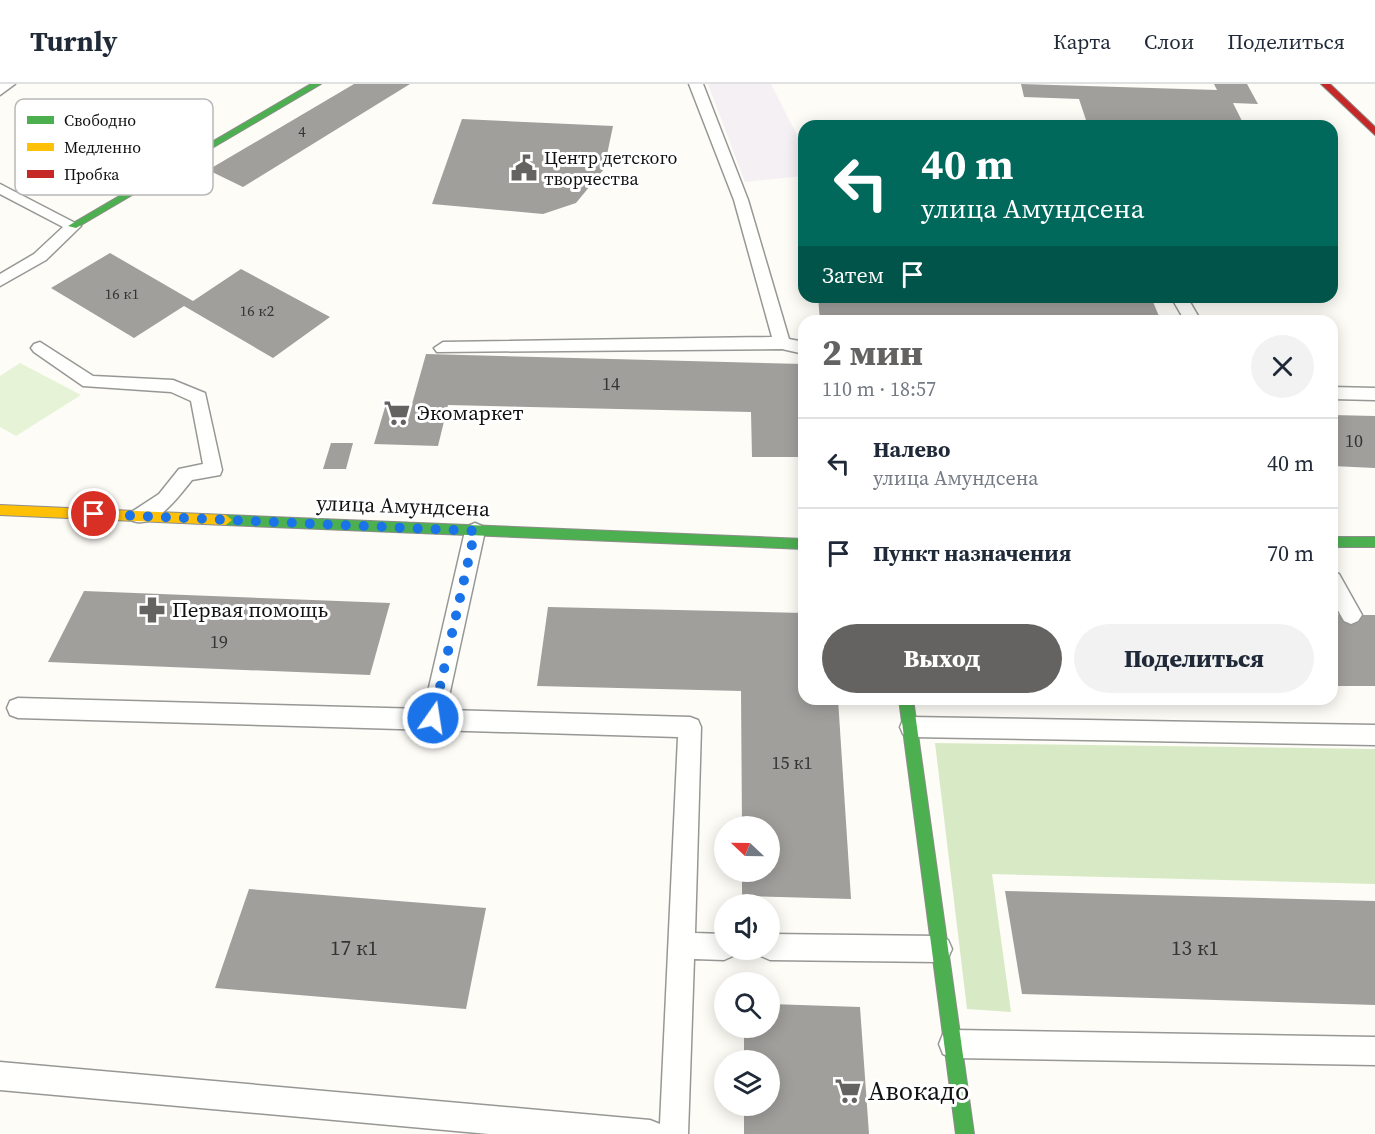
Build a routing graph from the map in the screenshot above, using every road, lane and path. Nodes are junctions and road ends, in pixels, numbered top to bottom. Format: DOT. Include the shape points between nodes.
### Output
graph roads {
  1 [pos="8,84"];
  2 [pos="317,84"];
  3 [pos="696,84"];
  4 [pos="1325,84"];
  5 [pos="0,91"];
  6 [pos="1375,132"];
  7 [pos="213,145"];
  8 [pos="0,188"];
  9 [pos="126,195"];
  10 [pos="73,226"];
  11 [pos="0,281"];
  12 [pos="782,343"];
  13 [pos="798,347"];
  14 [pos="40,348"];
  15 [pos="442,348"];
  16 [pos="1338,393"];
  17 [pos="1375,394"];
  18 [pos="0,510"];
  19 [pos="140,516"];
  20 [pos="475,531"];
  21 [pos="1338,542"];
  22 [pos="1375,542"];
  23 [pos="798,544"];
  24 [pos="1338,591"];
  25 [pos="1351,615"];
  26 [pos="907,705"];
  27 [pos="18,708"];
  28 [pos="433,718"];
  29 [pos="911,726"];
  30 [pos="1375,735"];
  31 [pos="680,946"];
  32 [pos="714,947"];
  33 [pos="780,947"];
  34 [pos="939,950"];
  35 [pos="953,1044"];
  36 [pos="1375,1051"];
  37 [pos="0,1076"];
  38 [pos="650,1134"];
  39 [pos="674,1134"];
  40 [pos="965,1134"];
  1 -- 5 [label="lane"];
  2 -- 7 [label="street"];
  3 -- 12 [label="lane" via="741,200"];
  4 -- 6 [label="street"];
  8 -- 10 [label="lane"];
  9 -- 10 [label="street"];
  10 -- 11 [label="lane" via="40,257"];
  12 -- 13 [label="lane"];
  12 -- 15 [label="lane"];
  14 -- 19 [label="lane" via="89,382 173,386 199,397 213,470 186,474 166,499"];
  16 -- 17 [label="lane"];
  18 -- 19 [label="street, улица Амундсена"];
  19 -- 20 [label="street, улица Амундсена"];
  20 -- 23 [label="street, улица Амундсена"];
  20 -- 28 [label="lane"];
  21 -- 22 [label="street"];
  24 -- 25 [label="lane"];
  26 -- 29 [label="street"];
  27 -- 28 [label="lane"];
  28 -- 31 [label="lane" via="690,727"];
  29 -- 30 [label="lane"];
  29 -- 34 [label="street"];
  31 -- 32 [label="lane"];
  31 -- 39 [label="lane"];
  33 -- 34 [label="lane"];
  34 -- 35 [label="street"];
  35 -- 36 [label="lane"];
  35 -- 40 [label="street"];
  37 -- 38 [label="lane"];
}
